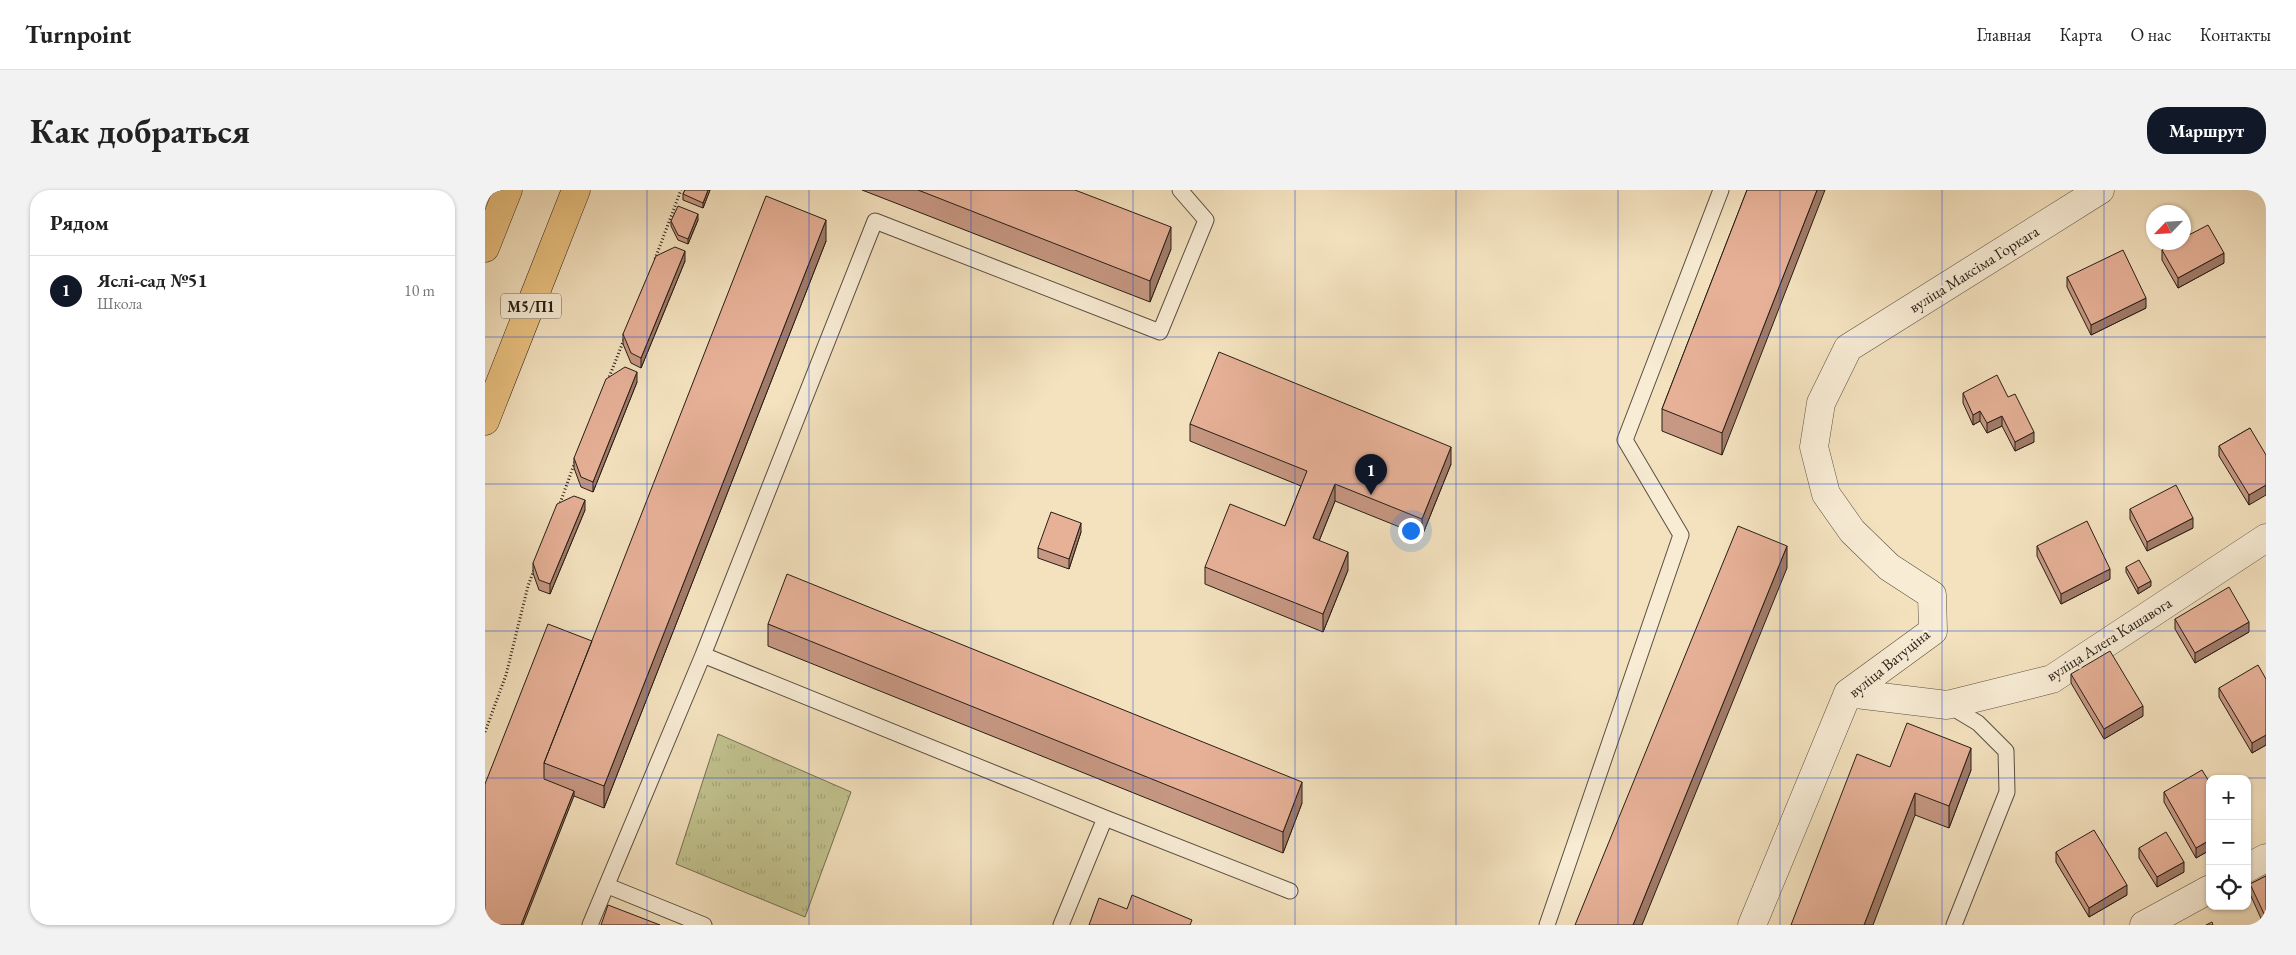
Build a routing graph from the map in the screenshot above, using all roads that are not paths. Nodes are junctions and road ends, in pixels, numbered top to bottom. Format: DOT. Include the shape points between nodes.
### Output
graph roads {
  1 [pos="508,190"];
  2 [pos="576,190"];
  3 [pos="1180,190"];
  4 [pos="1721,190"];
  5 [pos="2101,190"];
  6 [pos="485,248"];
  7 [pos="1849,348"];
  8 [pos="485,421"];
  9 [pos="2266,538"];
  10 [pos="703,656"];
  11 [pos="1847,693"];
  12 [pos="1947,705"];
  13 [pos="1105,818"];
  14 [pos="2266,858"];
  15 [pos="2251,866"];
  16 [pos="608,886"];
  17 [pos="1290,891"];
  18 [pos="2206,891"];
  19 [pos="590,925"];
  20 [pos="704,925"];
  21 [pos="1061,925"];
  22 [pos="1547,925"];
  23 [pos="1752,925"];
  24 [pos="1954,925"];
  25 [pos="2144,925"];
  1 -- 6 [label="main road"];
  2 -- 8 [label="main road, М5/П1"];
  3 -- 10 [label="lane" via="1206,220 1160,332 875,221"];
  4 -- 22 [label="lane" via="1625,440 1681,535"];
  5 -- 7 [label="street, вуліца Максіма Горкага"];
  7 -- 11 [label="street, вуліца Ватуціна" via="1821,403 1814,447 1827,494 1852,531 1883,561 1932,596 1933,631"];
  9 -- 12 [label="street, вуліца Алега Кашавога" via="2052,679"];
  10 -- 13 [label="lane"];
  10 -- 16 [label="lane"];
  11 -- 12 [label="street, вуліца Алега Кашавога"];
  11 -- 23 [label="street, вуліца Ватуціна"];
  12 -- 24 [label="lane" via="1978,722 2006,751 2007,792"];
  13 -- 17 [label="lane"];
  13 -- 21 [label="lane"];
  14 -- 15 [label="street"];
  16 -- 19 [label="lane"];
  16 -- 20 [label="lane"];
  18 -- 25 [label="street"];
}
